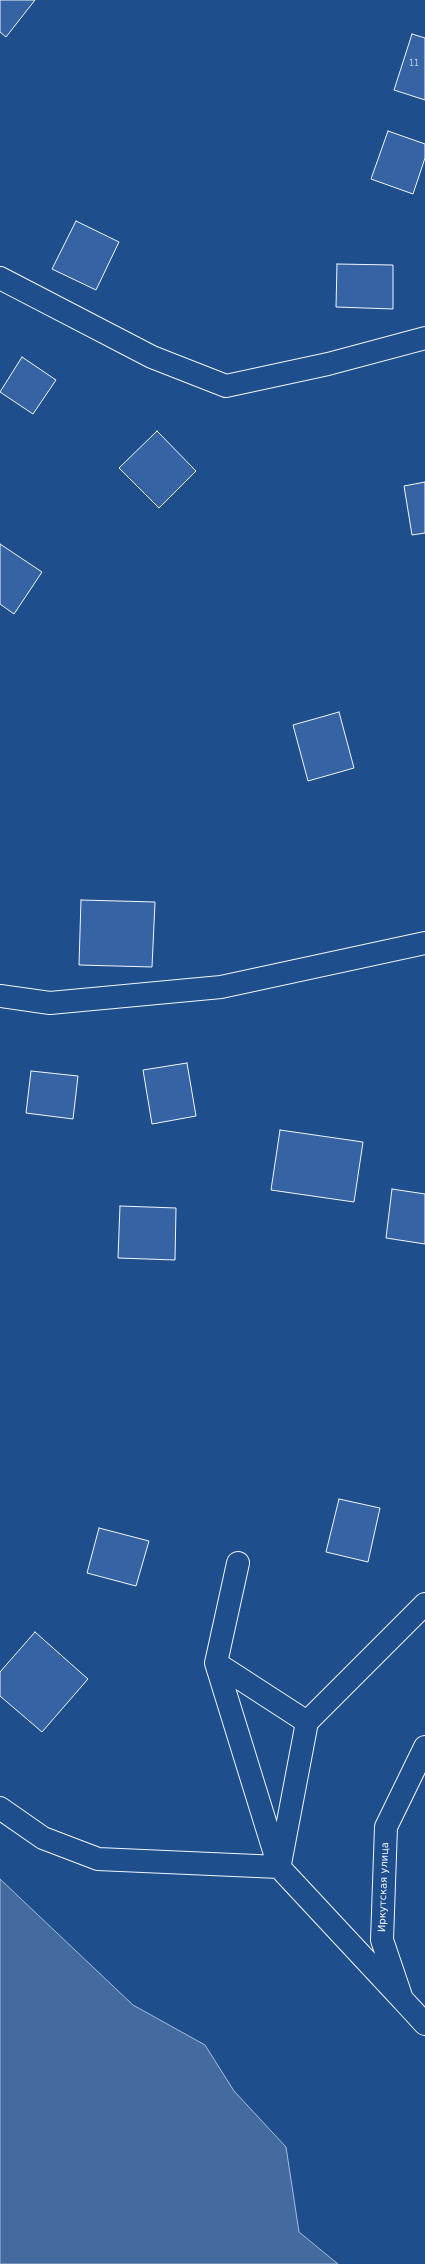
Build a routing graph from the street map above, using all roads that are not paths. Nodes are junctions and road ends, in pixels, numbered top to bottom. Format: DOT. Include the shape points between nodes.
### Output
graph roads {
  1 [pos="0,278"];
  2 [pos="425,338"];
  3 [pos="425,943"];
  4 [pos="0,996"];
  5 [pos="238,1562"];
  6 [pos="425,1604"];
  7 [pos="216,1663"];
  8 [pos="307,1722"];
  9 [pos="425,1746"];
  10 [pos="0,1808"];
  11 [pos="280,1867"];
  12 [pos="402,1999"];
  13 [pos="425,2024"];
  1 -- 2 [label="street" via="152,357 226,386 328,364"];
  3 -- 4 [label="street" via="221,987 50,1003"];
  5 -- 7 [label="street"];
  6 -- 8 [label="street"];
  7 -- 8 [label="street"];
  7 -- 11 [label="street"];
  8 -- 11 [label="street"];
  9 -- 12 [label="street, Иркутская улица" via="386,1827 382,1940"];
  10 -- 11 [label="street" via="43,1838 98,1859"];
  11 -- 12 [label="street"];
  12 -- 13 [label="street, Иркутская улица"];
}
